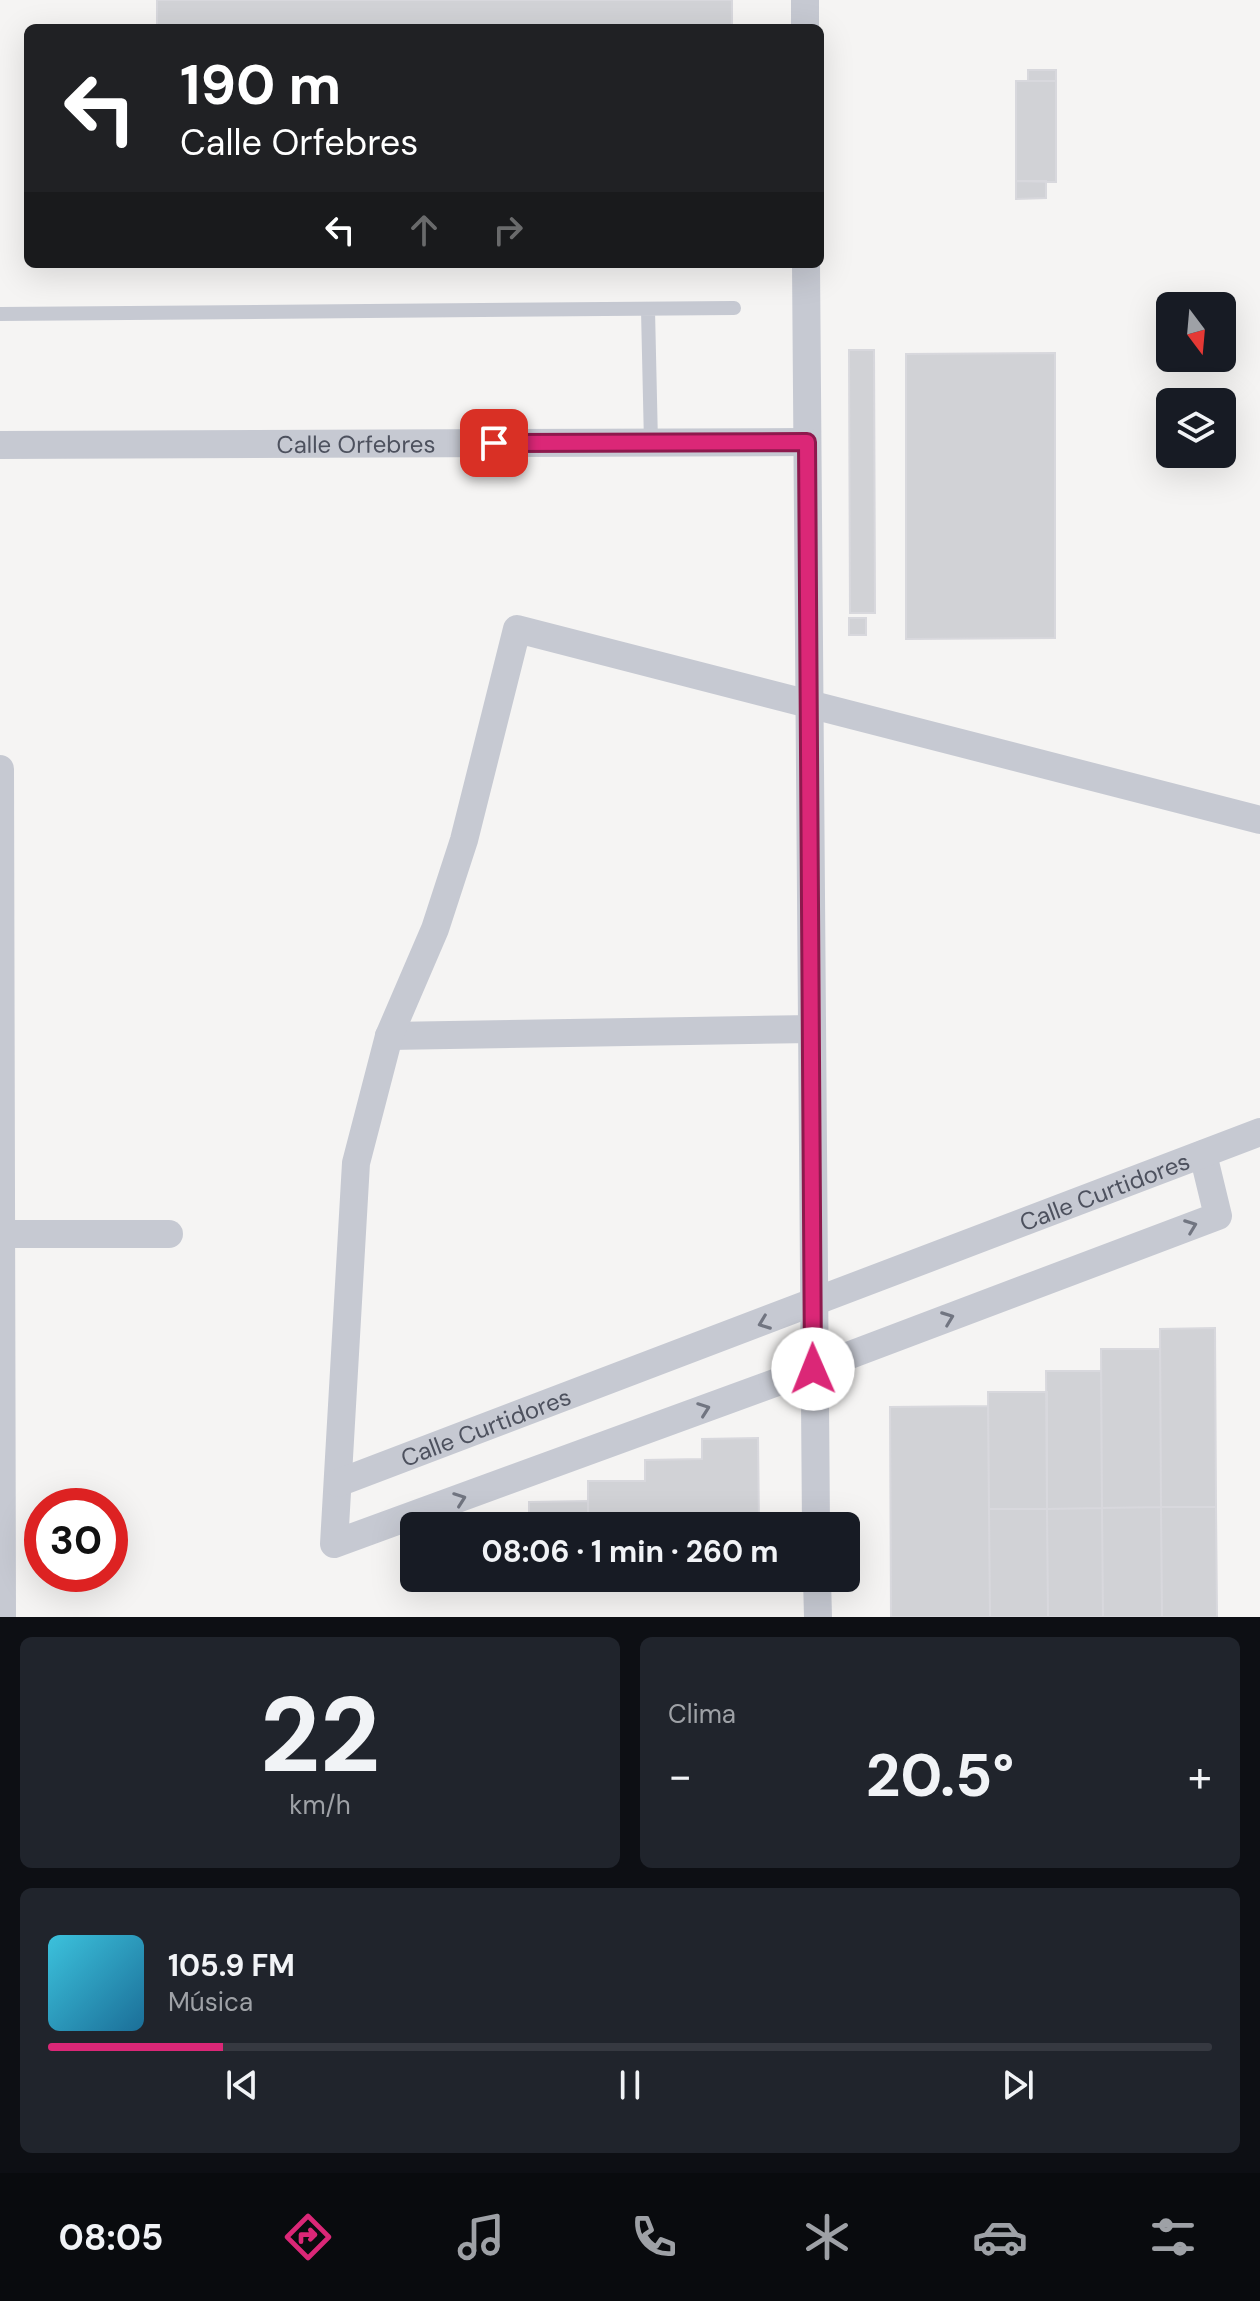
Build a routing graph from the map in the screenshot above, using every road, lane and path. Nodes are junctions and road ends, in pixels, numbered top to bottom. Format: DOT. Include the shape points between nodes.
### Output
graph roads {
  1 [pos="805,0"];
  2 [pos="805,24"];
  3 [pos="806,268"];
  4 [pos="734,308"];
  5 [pos="648,310"];
  6 [pos="0,314"];
  7 [pos="807,442"];
  8 [pos="651,443"];
  9 [pos="0,445"];
  10 [pos="808,703"];
  11 [pos="0,769"];
  12 [pos="1260,820"];
  13 [pos="812,1029"];
  14 [pos="389,1036"];
  15 [pos="1260,1132"];
  16 [pos="1203,1154"];
  17 [pos="1,1234"];
  18 [pos="169,1234"];
  19 [pos="813,1304"];
  20 [pos="813,1369"];
  21 [pos="338,1483"];
  22 [pos="816,1512"];
  23 [pos="817,1592"];
  24 [pos="1,1602"];
  25 [pos="818,1617"];
  1 -- 2 [label="street"];
  3 -- 7 [label="street"];
  4 -- 5 [label="lane"];
  5 -- 6 [label="lane"];
  5 -- 8 [label="lane"];
  7 -- 8 [label="street, Calle Orfebres"];
  7 -- 10 [label="street"];
  8 -- 9 [label="street, Calle Orfebres"];
  10 -- 12 [label="street"];
  10 -- 13 [label="street"];
  10 -- 14 [label="street" via="517,629 464,840 435,929"];
  11 -- 17 [label="street"];
  13 -- 14 [label="street"];
  13 -- 19 [label="street"];
  14 -- 21 [label="street" via="356,1163"];
  15 -- 16 [label="street"];
  16 -- 19 [label="street, Calle Curtidores"];
  20 -- 16 [label="street, Calle Curtidores, one-way" via="1218,1216"];
  17 -- 18 [label="street"];
  17 -- 24 [label="street"];
  19 -- 20 [label="street"];
  19 -- 21 [label="street, Calle Curtidores, one-way"];
  21 -- 20 [label="street, Calle Curtidores, one-way" via="334,1544"];
  20 -- 22 [label="street"];
  23 -- 25 [label="street"];
}
